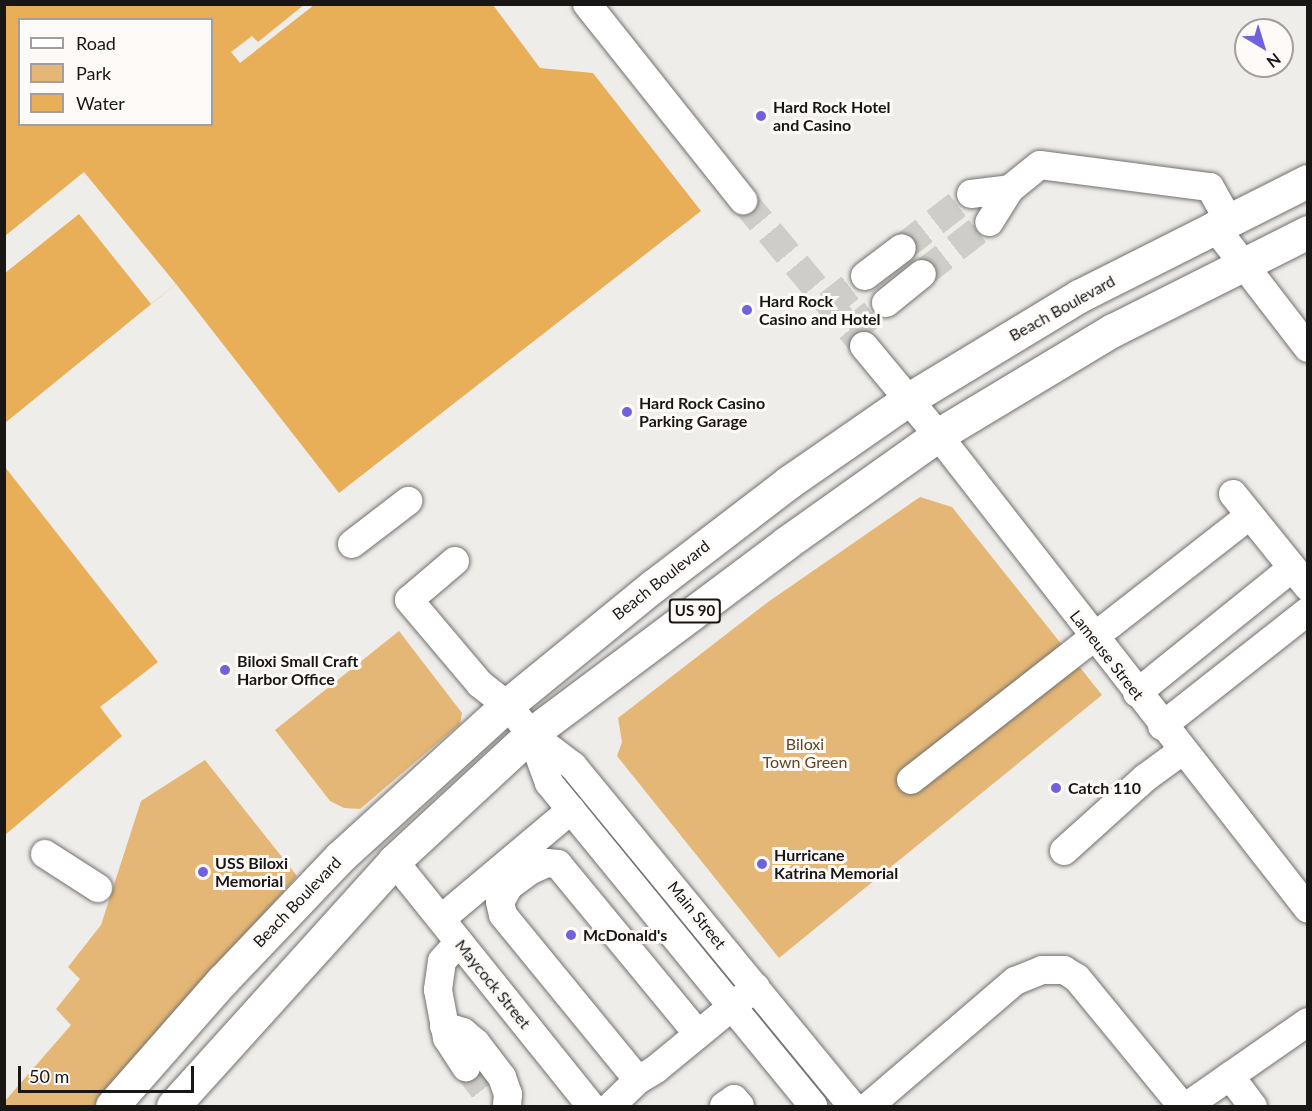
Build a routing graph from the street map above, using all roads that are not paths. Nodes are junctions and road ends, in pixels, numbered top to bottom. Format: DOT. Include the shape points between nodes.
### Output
graph roads {
  1 [pos="586,4"];
  2 [pos="1308,181"];
  3 [pos="1010,189"];
  4 [pos="971,194"];
  5 [pos="744,200"];
  6 [pos="989,222"];
  7 [pos="1221,223"];
  8 [pos="1308,232"];
  9 [pos="902,248"];
  10 [pos="1240,263"];
  11 [pos="922,274"];
  12 [pos="865,276"];
  13 [pos="886,303"];
  14 [pos="864,346"];
  15 [pos="1308,348"];
  16 [pos="909,399"];
  17 [pos="938,435"];
  18 [pos="1233,494"];
  19 [pos="408,501"];
  20 [pos="1250,515"];
  21 [pos="352,544"];
  22 [pos="456,561"];
  23 [pos="1300,578"];
  24 [pos="1308,611"];
  25 [pos="1092,637"];
  26 [pos="1137,693"];
  27 [pos="507,705"];
  28 [pos="1162,726"];
  29 [pos="531,734"];
  30 [pos="1182,751"];
  31 [pos="911,780"];
  32 [pos="571,810"];
  33 [pos="1064,851"];
  34 [pos="45,854"];
  35 [pos="394,861"];
  36 [pos="98,888"];
  37 [pos="493,892"];
  38 [pos="1308,909"];
  39 [pos="441,919"];
  40 [pos="459,942"];
  41 [pos="756,987"];
  42 [pos="731,1007"];
  43 [pos="1308,1022"];
  44 [pos="444,1026"];
  45 [pos="698,1034"];
  46 [pos="466,1067"];
  47 [pos="1230,1076"];
  48 [pos="638,1080"];
  49 [pos="498,1103"];
  50 [pos="116,1105"];
  51 [pos="173,1107"];
  52 [pos="591,1107"];
  53 [pos="610,1107"];
  54 [pos="724,1107"];
  55 [pos="740,1107"];
  56 [pos="813,1107"];
  57 [pos="852,1107"];
  58 [pos="869,1107"];
  59 [pos="1184,1107"];
  60 [pos="1253,1107"];
  1 -- 5 [label="street"];
  2 -- 7 [label="main road, Beach Boulevard / US 90"];
  3 -- 4 [label="street"];
  3 -- 6 [label="street"];
  3 -- 7 [label="street" via="1040,165 1210,187"];
  7 -- 10 [label="street"];
  7 -- 16 [label="main road, Beach Boulevard / US 90" via="1079,296"];
  8 -- 10 [label="main road, US 90"];
  9 -- 12 [label="street"];
  10 -- 15 [label="street"];
  10 -- 17 [label="main road, US 90" via="1113,330"];
  11 -- 13 [label="street"];
  14 -- 16 [label="street, Lameuse Street"];
  16 -- 17 [label="street, Lameuse Street"];
  16 -- 27 [label="main road, Beach Boulevard / US 90" via="789,482"];
  17 -- 25 [label="street, Lameuse Street"];
  17 -- 29 [label="main road, US 90"];
  18 -- 20 [label="street"];
  19 -- 21 [label="street"];
  20 -- 23 [label="street"];
  20 -- 25 [label="street"];
  22 -- 27 [label="street, Main Street" via="409,600 480,684"];
  23 -- 26 [label="street"];
  24 -- 28 [label="street"];
  25 -- 26 [label="street, Lameuse Street"];
  25 -- 31 [label="street"];
  26 -- 28 [label="street, Lameuse Street"];
  27 -- 29 [label="street, Main Street"];
  27 -- 50 [label="main road, Beach Boulevard / US 90" via="280,918"];
  28 -- 30 [label="street, Lameuse Street"];
  29 -- 32 [label="street, Main Street" via="549,783"];
  29 -- 35 [label="main road, US 90"];
  29 -- 41 [label="street, Main Street" via="573,766"];
  30 -- 33 [label="street" via="1144,778"];
  30 -- 38 [label="street, Lameuse Street"];
  32 -- 37 [label="street"];
  32 -- 42 [label="street, Main Street"];
  34 -- 36 [label="street"];
  35 -- 39 [label="street, Maycock Street"];
  35 -- 51 [label="main road, US 90"];
  37 -- 39 [label="street"];
  37 -- 45 [label="street" via="547,863 558,864"];
  37 -- 48 [label="street" via="503,915"];
  39 -- 40 [label="street, Maycock Street"];
  40 -- 44 [label="street" via="442,960 438,975"];
  40 -- 52 [label="street, Maycock Street"];
  41 -- 42 [label="street"];
  41 -- 57 [label="street, Main Street"];
  42 -- 45 [label="street"];
  42 -- 56 [label="street, Main Street"];
  43 -- 47 [label="street"];
  44 -- 46 [label="street"];
  44 -- 49 [label="street" via="463,1032 476,1043 502,1077 508,1094"];
  45 -- 48 [label="street"];
  47 -- 59 [label="street"];
  47 -- 60 [label="street"];
  48 -- 53 [label="street"];
  54 -- 55 [label="street" via="734,1099"];
  58 -- 59 [label="street" via="1015,981 1042,970 1064,970 1077,978"];
}
